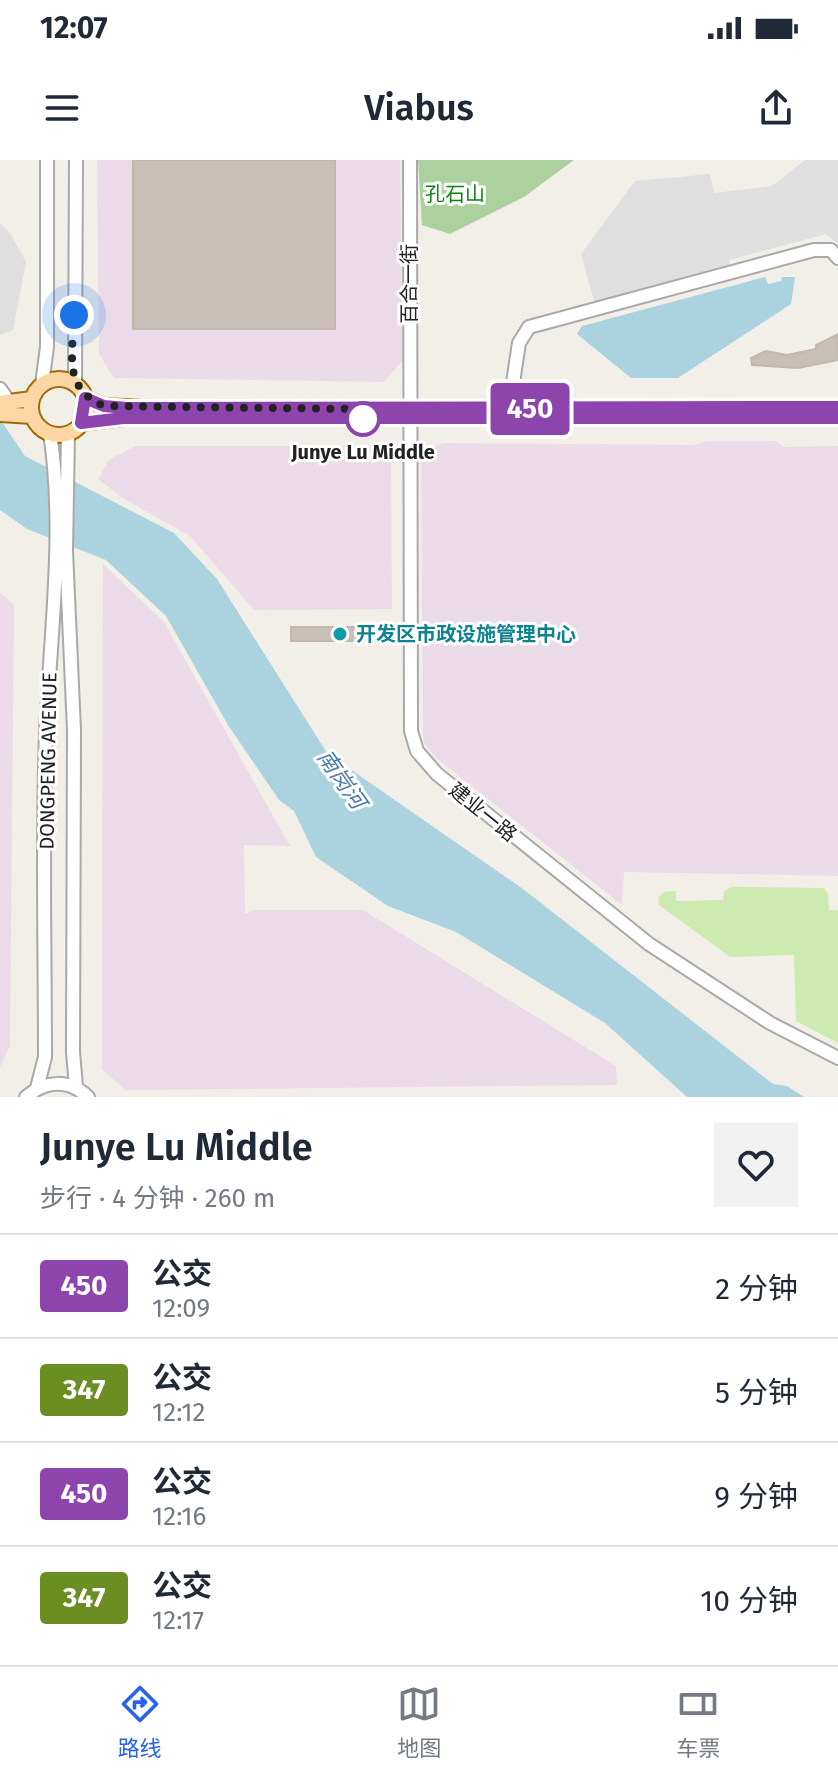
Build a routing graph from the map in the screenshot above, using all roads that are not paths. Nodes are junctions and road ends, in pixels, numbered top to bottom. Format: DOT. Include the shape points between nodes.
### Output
graph roads {
  1 [pos="47,160"];
  2 [pos="76,160"];
  3 [pos="410,160"];
  4 [pos="838,258"];
  5 [pos="42,384"];
  6 [pos="75,384"];
  7 [pos="0,389"];
  8 [pos="85,398"];
  9 [pos="32,399"];
  10 [pos="838,408"];
  11 [pos="4,409"];
  12 [pos="509,409"];
  13 [pos="408,414"];
  14 [pos="32,416"];
  15 [pos="838,418"];
  16 [pos="81,423"];
  17 [pos="50,433"];
  18 [pos="68,433"];
  19 [pos="60,460"];
  20 [pos="60,551"];
  21 [pos="838,1058"];
  22 [pos="76,1087"];
  23 [pos="37,1088"];
  24 [pos="26,1097"];
  25 [pos="88,1097"];
  1 -- 5 [label="street" via="47,347"];
  2 -- 6 [label="street"];
  3 -- 13 [label="street, 百合一街"];
  4 -- 12 [label="street" via="831,250 814,250 529,327 519,343"];
  5 -- 6 [label="main road" via="58,379"];
  5 -- 9 [label="main road"];
  6 -- 8 [label="main road"];
  7 -- 11 [label="street"];
  8 -- 13 [label="main road" via="127,408"];
  8 -- 16 [label="main road"];
  9 -- 11 [label="main road"];
  9 -- 14 [label="main road"];
  10 -- 12 [label="main road"];
  11 -- 14 [label="main road"];
  12 -- 13 [label="main road"];
  13 -- 15 [label="main road"];
  13 -- 16 [label="main road"];
  13 -- 21 [label="street, 建业一路" via="411,731 417,751 437,774 649,944 770,1023"];
  14 -- 17 [label="main road"];
  16 -- 18 [label="main road"];
  17 -- 18 [label="main road"];
  17 -- 19 [label="street, DONGPENG AVENUE"];
  18 -- 19 [label="street, DONGPENG AVENUE"];
  19 -- 20 [label="street, DONGPENG AVENUE"];
  20 -- 22 [label="street, DONGPENG AVENUE" via="74,730"];
  20 -- 23 [label="street, DONGPENG AVENUE" via="46,734 45,1057"];
  22 -- 23 [label="street"];
  22 -- 25 [label="street"];
  23 -- 24 [label="street"];
}
